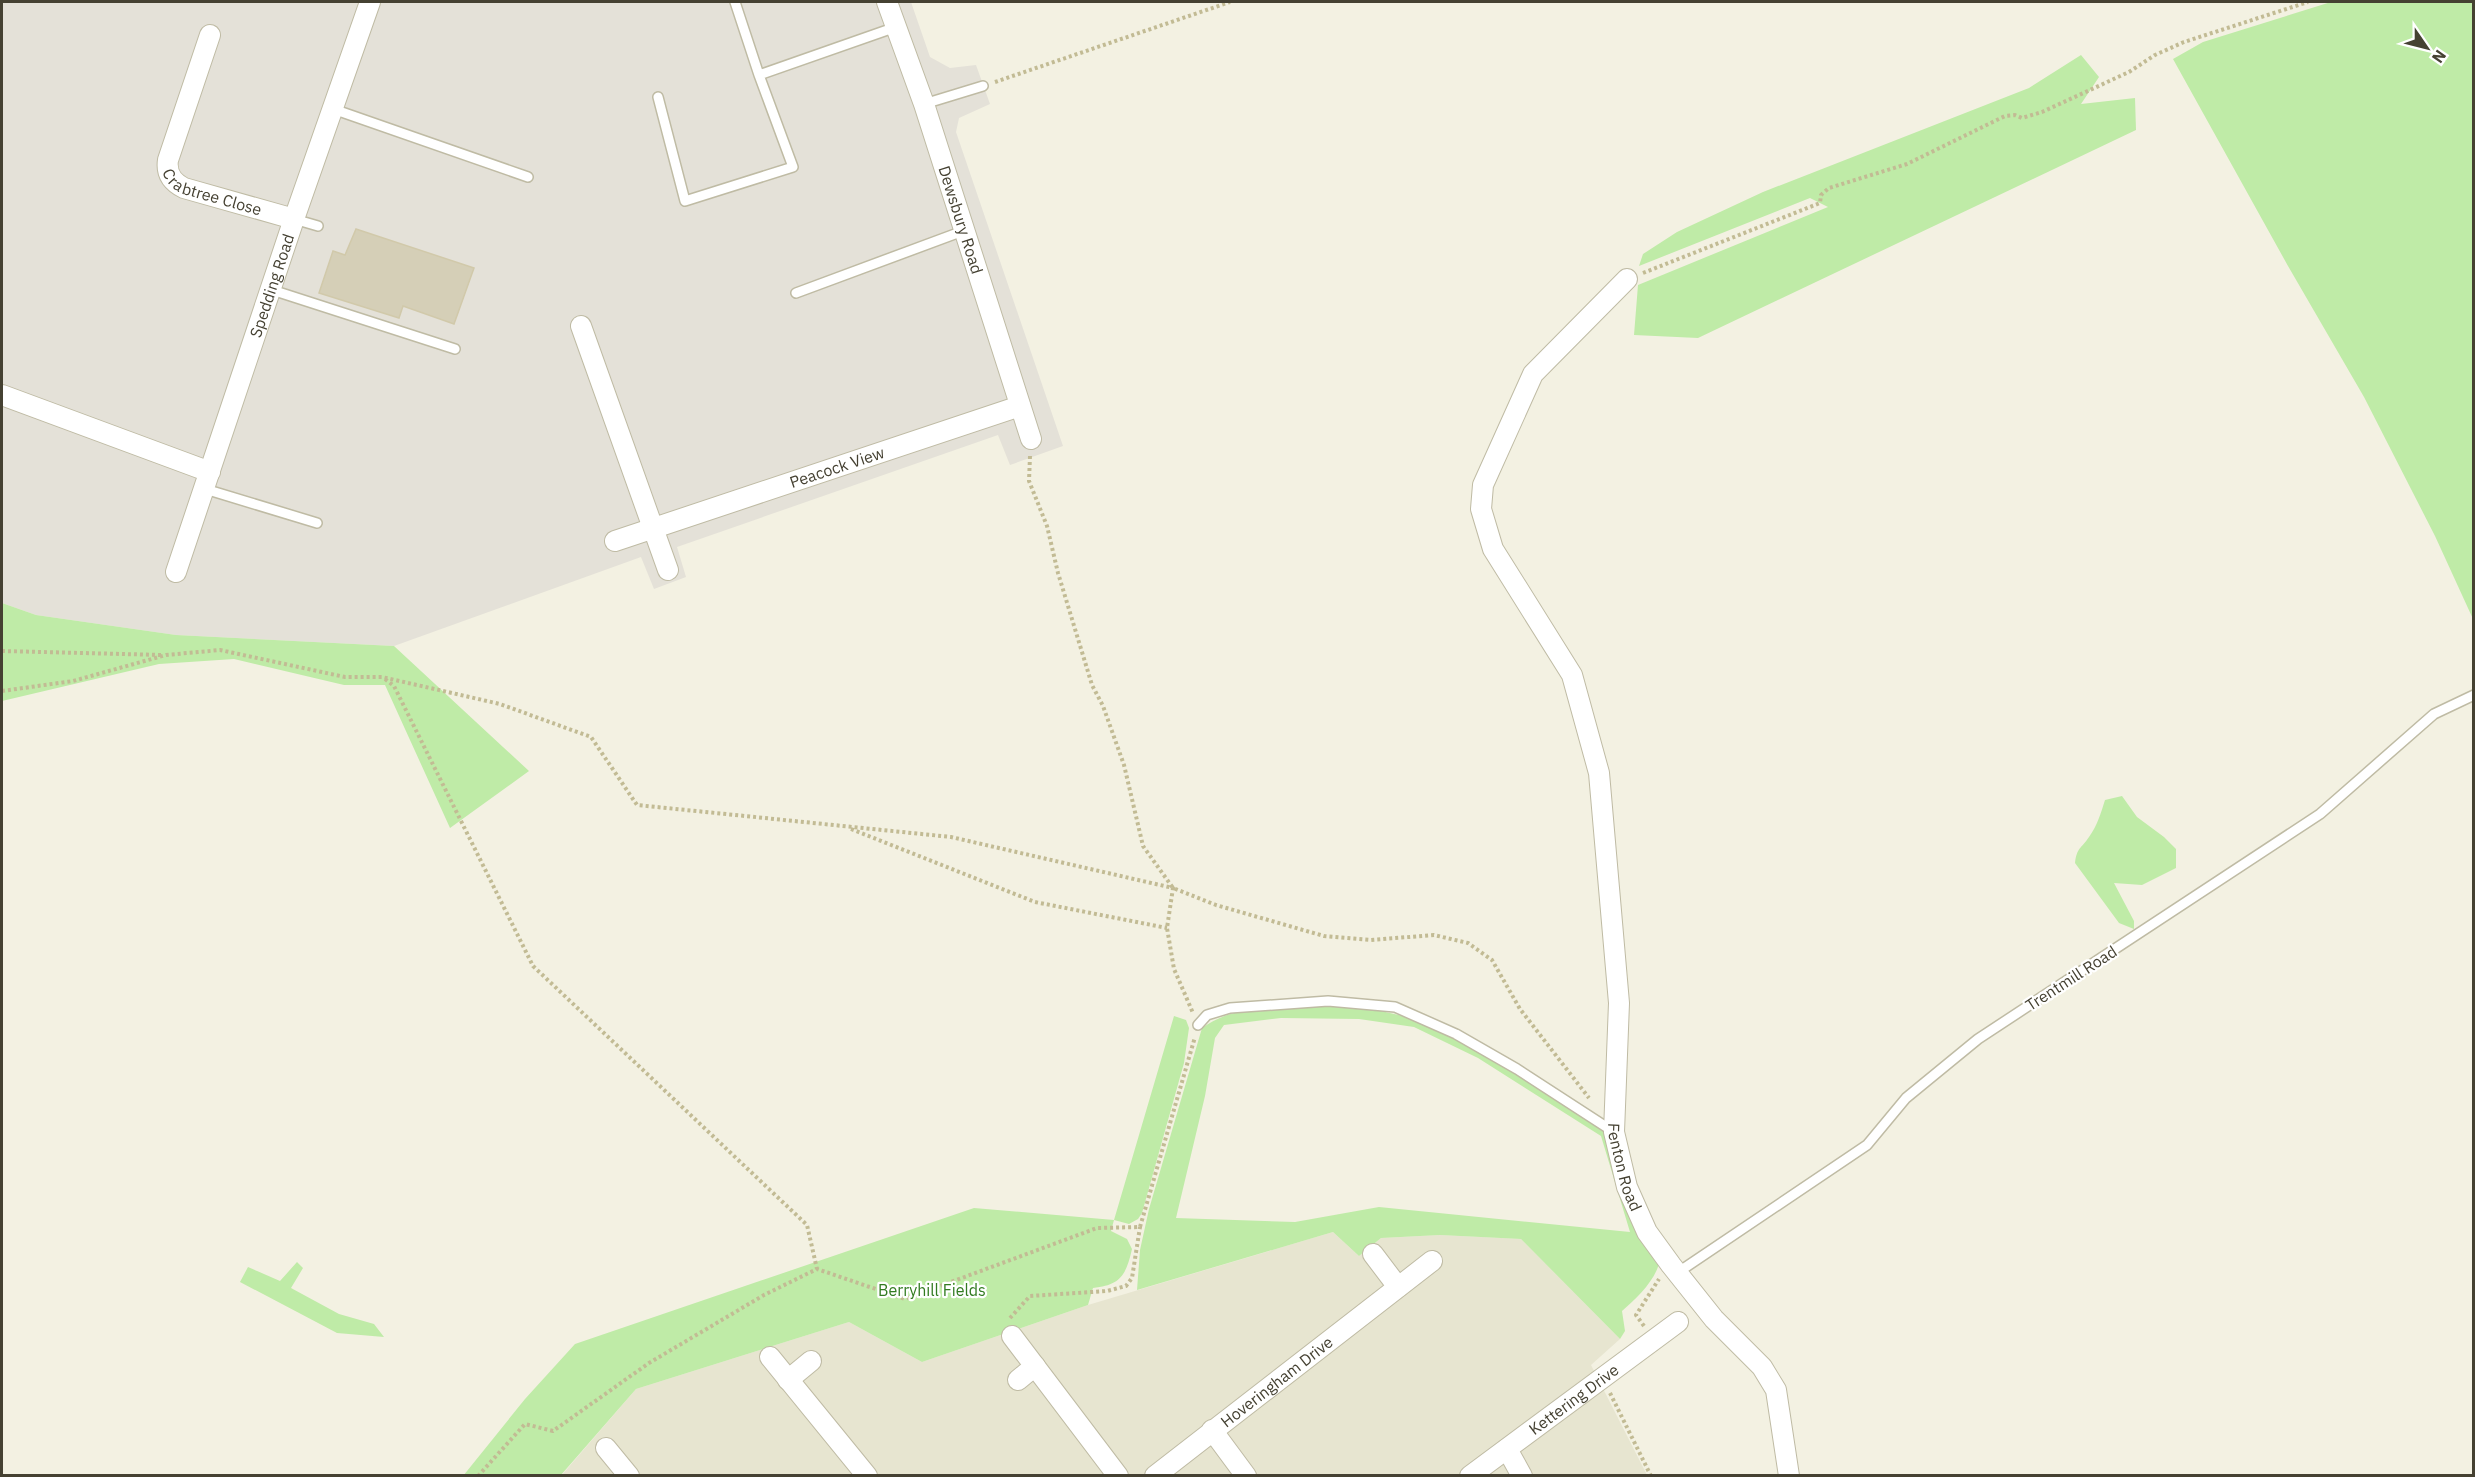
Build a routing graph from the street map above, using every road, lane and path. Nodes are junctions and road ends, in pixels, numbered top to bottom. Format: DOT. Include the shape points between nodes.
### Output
graph roads {
  1 [pos="370,2"];
  2 [pos="735,2"];
  3 [pos="887,2"];
  4 [pos="1230,2"];
  5 [pos="2308,2"];
  6 [pos="896,27"];
  7 [pos="210,35"];
  8 [pos="759,75"];
  9 [pos="983,86"];
  10 [pos="658,97"];
  11 [pos="924,104"];
  12 [pos="333,109"];
  13 [pos="528,177"];
  14 [pos="294,219"];
  15 [pos="318,226"];
  16 [pos="963,231"];
  17 [pos="1627,279"];
  18 [pos="272,290"];
  19 [pos="796,293"];
  20 [pos="581,326"];
  21 [pos="455,349"];
  22 [pos="2,395"];
  23 [pos="1020,406"];
  24 [pos="1031,439"];
  25 [pos="208,480"];
  26 [pos="317,523"];
  27 [pos="653,530"];
  28 [pos="615,541"];
  29 [pos="668,570"];
  30 [pos="176,572"];
  31 [pos="2,651"];
  32 [pos="166,655"];
  33 [pos="382,677"];
  34 [pos="2,691"];
  35 [pos="2474,695"];
  36 [pos="847,828"];
  37 [pos="1173,888"];
  38 [pos="1167,928"];
  39 [pos="1198,1025"];
  40 [pos="1595,1106"];
  41 [pos="1614,1132"];
  42 [pos="1140,1227"];
  43 [pos="1373,1254"];
  44 [pos="1432,1261"];
  45 [pos="817,1269"];
  46 [pos="1674,1269"];
  47 [pos="1398,1287"];
  48 [pos="1678,1322"];
  49 [pos="1012,1336"];
  50 [pos="1654,1340"];
  51 [pos="770,1357"];
  52 [pos="811,1361"];
  53 [pos="1035,1366"];
  54 [pos="1603,1378"];
  55 [pos="788,1380"];
  56 [pos="1018,1380"];
  57 [pos="1212,1430"];
  58 [pos="606,1448"];
  59 [pos="1506,1449"];
  60 [pos="625,1474"];
  61 [pos="478,1476"];
  62 [pos="867,1476"];
  63 [pos="1119,1476"];
  64 [pos="1155,1476"];
  65 [pos="1246,1476"];
  66 [pos="1470,1476"];
  67 [pos="1522,1476"];
  68 [pos="1651,1476"];
  69 [pos="1789,1476"];
  1 -- 12 [label="street, Spedding Road"];
  2 -- 8 [label="lane"];
  3 -- 6 [label="street, Dewsbury Road"];
  4 -- 9 [label="path"];
  5 -- 17 [label="path" via="2184,42 2130,72 2042,112 2022,118 2005,116 1907,164 1829,188 1821,195 1820,203"];
  6 -- 8 [label="lane"];
  6 -- 11 [label="street, Dewsbury Road"];
  7 -- 14 [label="street, Crabtree Close" via="167,168 184,188"];
  8 -- 10 [label="lane" via="793,168 685,201"];
  9 -- 11 [label="lane"];
  11 -- 16 [label="street, Dewsbury Road"];
  12 -- 13 [label="lane"];
  12 -- 14 [label="street, Spedding Road"];
  14 -- 15 [label="lane"];
  14 -- 18 [label="street, Spedding Road"];
  16 -- 19 [label="lane"];
  16 -- 23 [label="street, Dewsbury Road"];
  17 -- 41 [label="street, Fenton Road" via="1533,374 1483,485 1481,510 1493,549 1572,675 1599,773 1619,1003"];
  18 -- 21 [label="lane"];
  18 -- 25 [label="street, Spedding Road"];
  20 -- 27 [label="street"];
  22 -- 25 [label="street"];
  23 -- 24 [label="street, Dewsbury Road"];
  23 -- 27 [label="street, Peacock View"];
  24 -- 37 [label="path" via="1029,480 1047,526 1092,685 1124,765 1143,846"];
  25 -- 26 [label="lane"];
  25 -- 30 [label="street, Spedding Road"];
  27 -- 28 [label="street, Peacock View"];
  27 -- 29 [label="street"];
  31 -- 32 [label="path"];
  32 -- 33 [label="path" via="220,650 345,677"];
  32 -- 34 [label="path" via="73,681"];
  33 -- 36 [label="path" via="500,704 591,737 637,805"];
  33 -- 45 [label="path" via="394,686 533,966 807,1225"];
  35 -- 46 [label="lane, Trentmill Road" via="2433,714 2320,814 1977,1039 1905,1098 1867,1145"];
  36 -- 37 [label="path" via="951,837"];
  36 -- 38 [label="path" via="1035,902"];
  37 -- 38 [label="path"];
  37 -- 40 [label="path" via="1216,905 1324,936 1371,940 1434,935 1468,943 1492,960 1520,1009"];
  38 -- 39 [label="path" via="1174,969"];
  39 -- 41 [label="lane" via="1207,1015 1230,1008 1328,1001 1395,1007 1517,1069"];
  39 -- 42 [label="path"];
  41 -- 46 [label="street, Fenton Road" via="1627,1187 1647,1232"];
  42 -- 45 [label="path" via="1097,1228 905,1299"];
  42 -- 49 [label="path" via="1132,1278 1126,1286 1107,1291 1030,1296 1008,1322"];
  43 -- 47 [label="street"];
  44 -- 47 [label="street, Hoveringham Drive"];
  45 -- 61 [label="path" via="764,1295 649,1363 553,1431 525,1424"];
  46 -- 50 [label="path" via="1660,1277 1636,1315"];
  46 -- 69 [label="street, Fenton Road" via="1714,1319 1762,1367 1776,1390"];
  47 -- 57 [label="street, Hoveringham Drive"];
  48 -- 50 [label="street, Kettering Drive"];
  49 -- 53 [label="street"];
  50 -- 54 [label="street, Kettering Drive"];
  51 -- 55 [label="street"];
  52 -- 55 [label="street"];
  53 -- 56 [label="street"];
  53 -- 63 [label="street"];
  54 -- 59 [label="street, Kettering Drive"];
  54 -- 68 [label="path"];
  55 -- 62 [label="street"];
  57 -- 64 [label="street, Hoveringham Drive"];
  57 -- 65 [label="street"];
  58 -- 60 [label="street"];
  59 -- 66 [label="street, Kettering Drive"];
  59 -- 67 [label="street"];
}
